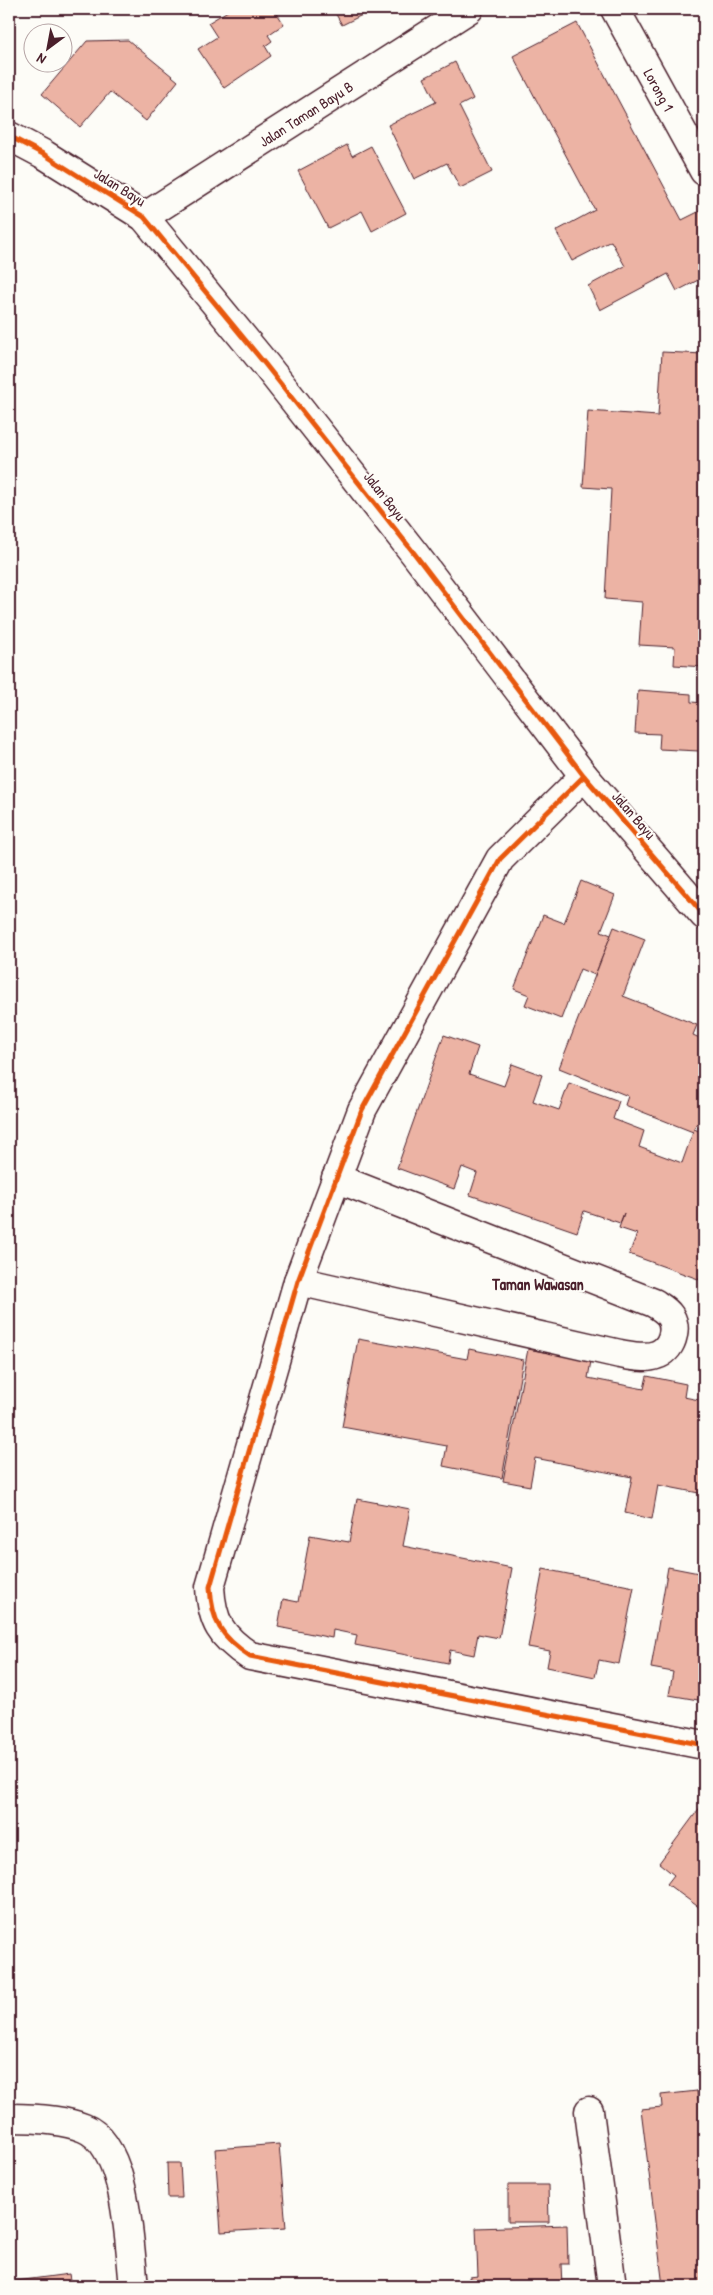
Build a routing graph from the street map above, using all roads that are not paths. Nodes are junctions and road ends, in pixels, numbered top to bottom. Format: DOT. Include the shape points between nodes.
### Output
graph roads {
  1 [pos="469,9"];
  2 [pos="616,9"];
  3 [pos="9,136"];
  4 [pos="704,171"];
  5 [pos="144,217"];
  6 [pos="584,776"];
  7 [pos="704,915"];
  8 [pos="336,1178"];
  9 [pos="298,1281"];
  10 [pos="704,1745"];
  11 [pos="589,2111"];
  12 [pos="9,2118"];
  13 [pos="134,2286"];
  14 [pos="612,2286"];
  1 -- 5 [label="street, Jalan Taman Bayu B"];
  2 -- 4 [label="street, Lorong 1"];
  3 -- 5 [label="street, Jalan Bayu" via="46,155"];
  5 -- 6 [label="street, Jalan Bayu" via="414,553"];
  6 -- 7 [label="street, Jalan Bayu"];
  6 -- 8 [label="street" via="500,859 362,1110"];
  8 -- 9 [label="street"];
  8 -- 9 [label="street" via="654,1304 669,1314 673,1323 672,1341 659,1355 634,1356"];
  9 -- 10 [label="street" via="210,1587 211,1608 219,1628 232,1644 250,1656 271,1662"];
  11 -- 14 [label="street"];
  12 -- 13 [label="street" via="32,2118 86,2128 112,2155 120,2177"];
}
